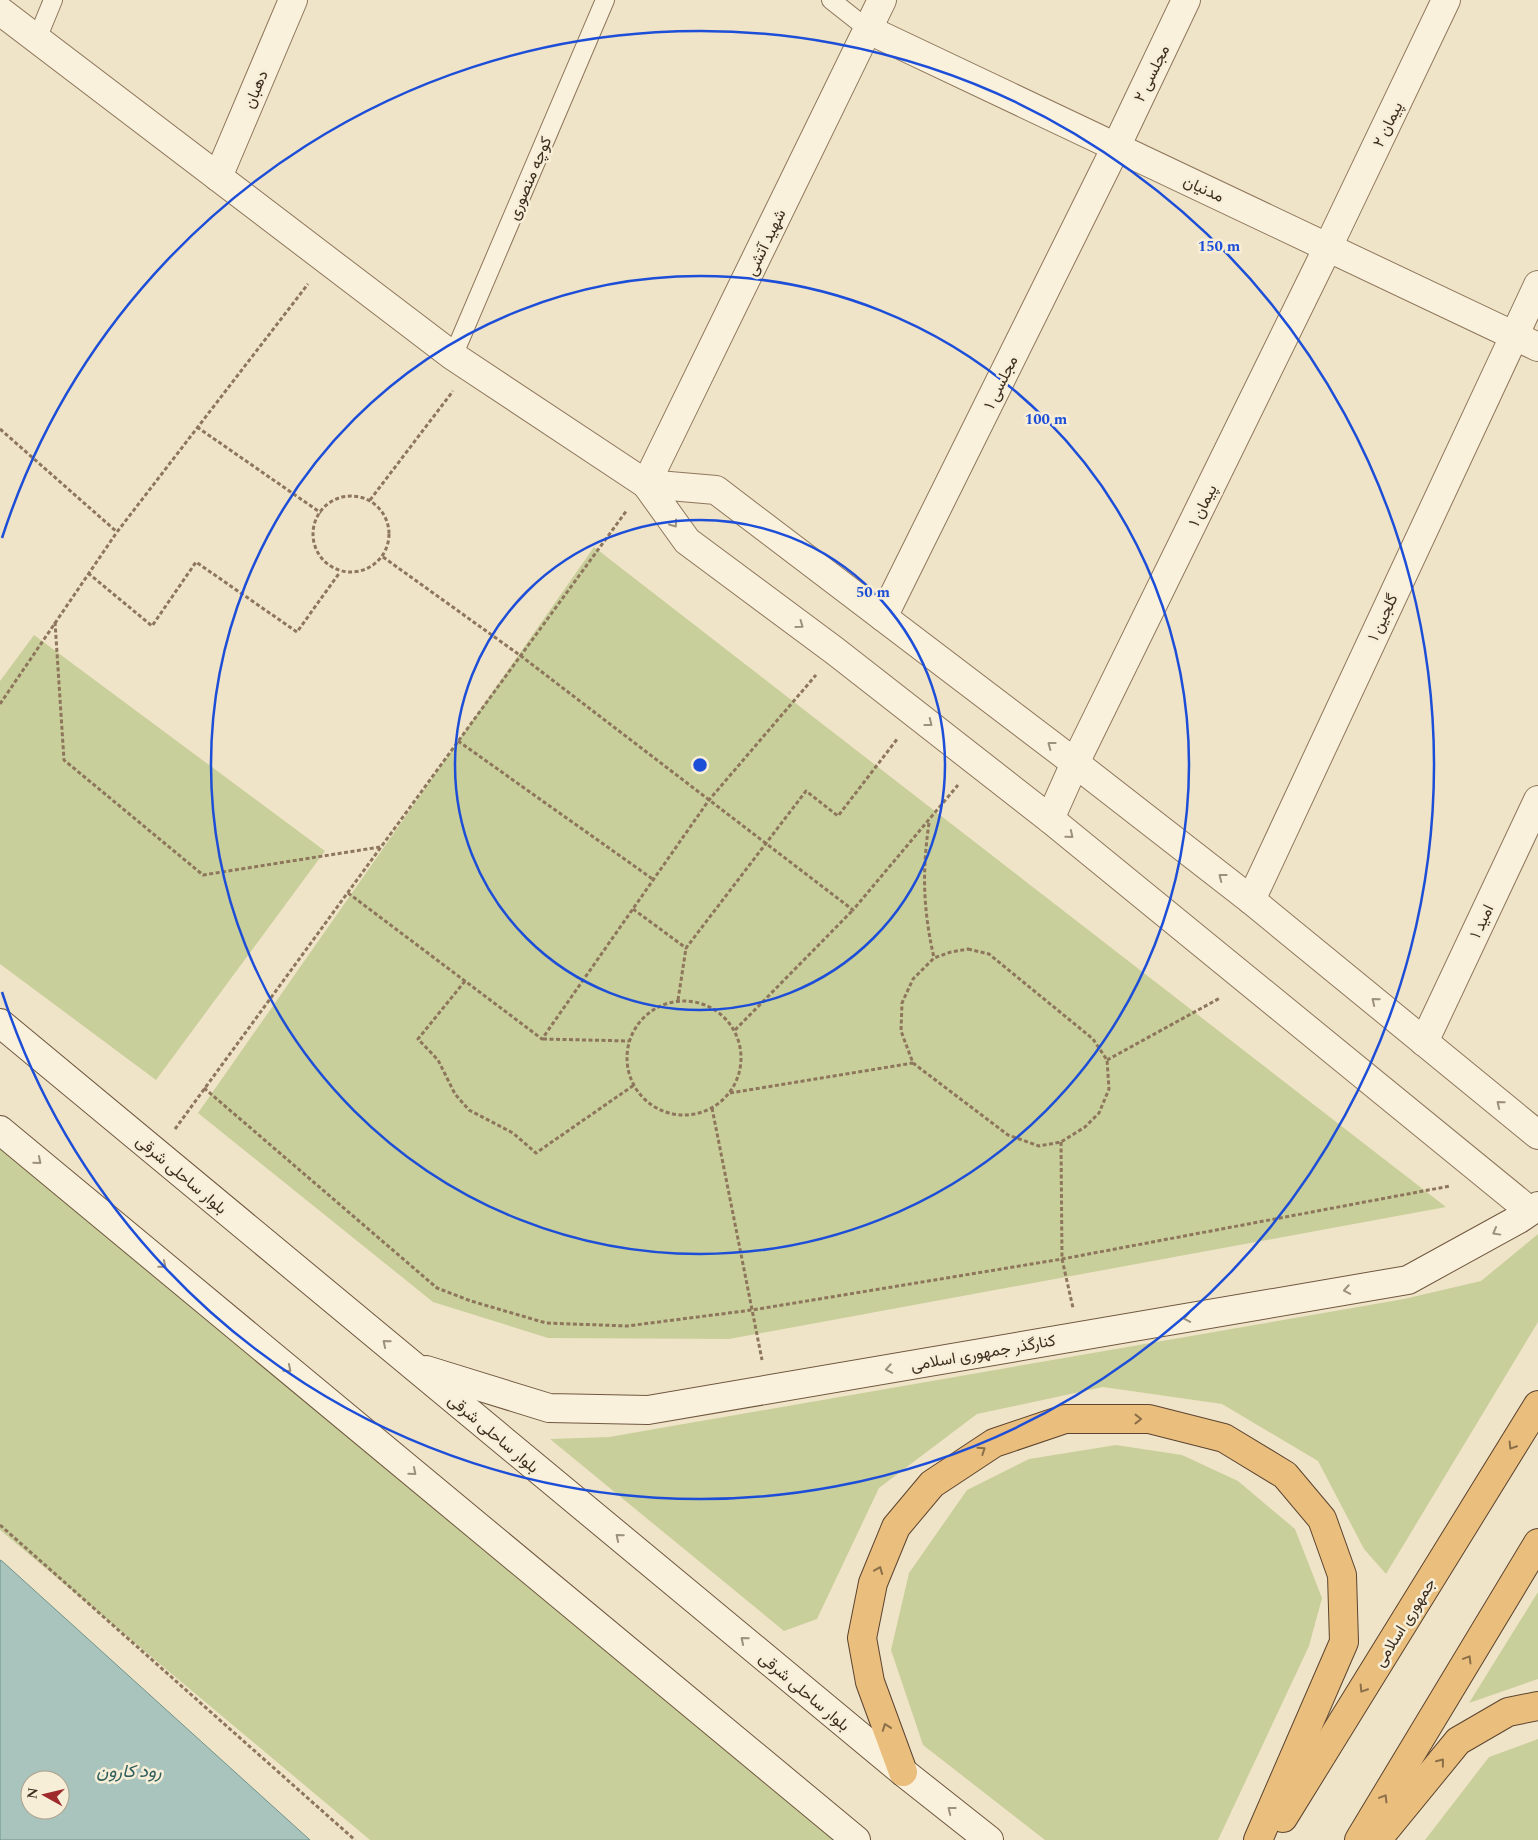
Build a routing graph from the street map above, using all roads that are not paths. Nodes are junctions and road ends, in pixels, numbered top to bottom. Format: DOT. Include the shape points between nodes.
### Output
graph roads {
  1 [pos="53,0"];
  2 [pos="293,0"];
  3 [pos="605,0"];
  4 [pos="831,0"];
  5 [pos="882,0"];
  6 [pos="1186,0"];
  7 [pos="1446,0"];
  8 [pos="0,11"];
  9 [pos="869,30"];
  10 [pos="37,39"];
  11 [pos="1116,147"];
  12 [pos="218,177"];
  13 [pos="1328,247"];
  14 [pos="1538,285"];
  15 [pos="1513,335"];
  16 [pos="1538,346"];
  17 [pos="462,362"];
  18 [pos="646,484"];
  19 [pos="883,617"];
  20 [pos="1075,763"];
  21 [pos="1538,800"];
  22 [pos="1050,819"];
  23 [pos="1252,900"];
  24 [pos="0,1023"];
  25 [pos="1424,1042"];
  26 [pos="0,1130"];
  27 [pos="1538,1135"];
  28 [pos="1534,1209"];
  29 [pos="414,1367"];
  30 [pos="1538,1405"];
  31 [pos="1538,1543"];
  32 [pos="1538,1706"];
  33 [pos="903,1772"];
  34 [pos="854,1839"];
  35 [pos="989,1840"];
  36 [pos="1258,1840"];
  37 [pos="1269,1840"];
  38 [pos="1359,1840"];
  39 [pos="1377,1840"];
  1 -- 10 [label="lane"];
  2 -- 12 [label="street, دهبان"];
  3 -- 17 [label="lane, کوچه منصوری"];
  4 -- 9 [label="lane"];
  5 -- 9 [label="street, شهید آتشی"];
  6 -- 11 [label="street, مجلسی ۲"];
  7 -- 13 [label="street, پیمان ۲"];
  8 -- 10 [label="street"];
  9 -- 11 [label="street, مدنیان"];
  9 -- 18 [label="street, شهید آتشی"];
  10 -- 12 [label="street"];
  11 -- 13 [label="street, مدنیان"];
  11 -- 19 [label="street, مجلسی ۱"];
  12 -- 17 [label="street"];
  13 -- 15 [label="street, مدنیان"];
  13 -- 20 [label="street, پیمان ۱"];
  14 -- 15 [label="street, گلجین ۱"];
  15 -- 16 [label="street, مدنیان"];
  15 -- 23 [label="street, گلجین ۱"];
  17 -- 18 [label="street"];
  18 -- 19 [label="street" via="716,490"];
  18 -- 22 [label="street, one-way" via="687,541 916,713"];
  20 -- 19 [label="street, one-way"];
  20 -- 22 [label="street, پیمان ۱"];
  23 -- 20 [label="street, one-way"];
  21 -- 25 [label="street, امید ۱"];
  22 -- 28 [label="street, one-way" via="1490,1178"];
  25 -- 23 [label="street, one-way"];
  29 -- 24 [label="street, بلوار ساحلی شرقی, one-way"];
  27 -- 25 [label="street, one-way"];
  26 -- 34 [label="street, one-way"];
  28 -- 29 [label="street, کنارگذر جمهوری اسلامی, one-way" via="1408,1280 648,1410 549,1408"];
  33 -- 29 [label="street, بلوار ساحلی شرقی, one-way"];
  30 -- 37 [label="highway, جمهوری اسلامی, one-way"];
  38 -- 31 [label="highway, one-way"];
  39 -- 32 [label="highway, one-way" via="1458,1741 1508,1712"];
  35 -- 33 [label="street, بلوار ساحلی شرقی, one-way"];
  33 -- 36 [label="highway, one-way" via="870,1682 862,1638 873,1583 896,1527 932,1484 994,1443 1064,1419 1149,1419 1224,1438 1285,1475 1322,1519 1342,1575 1344,1642"];
}
